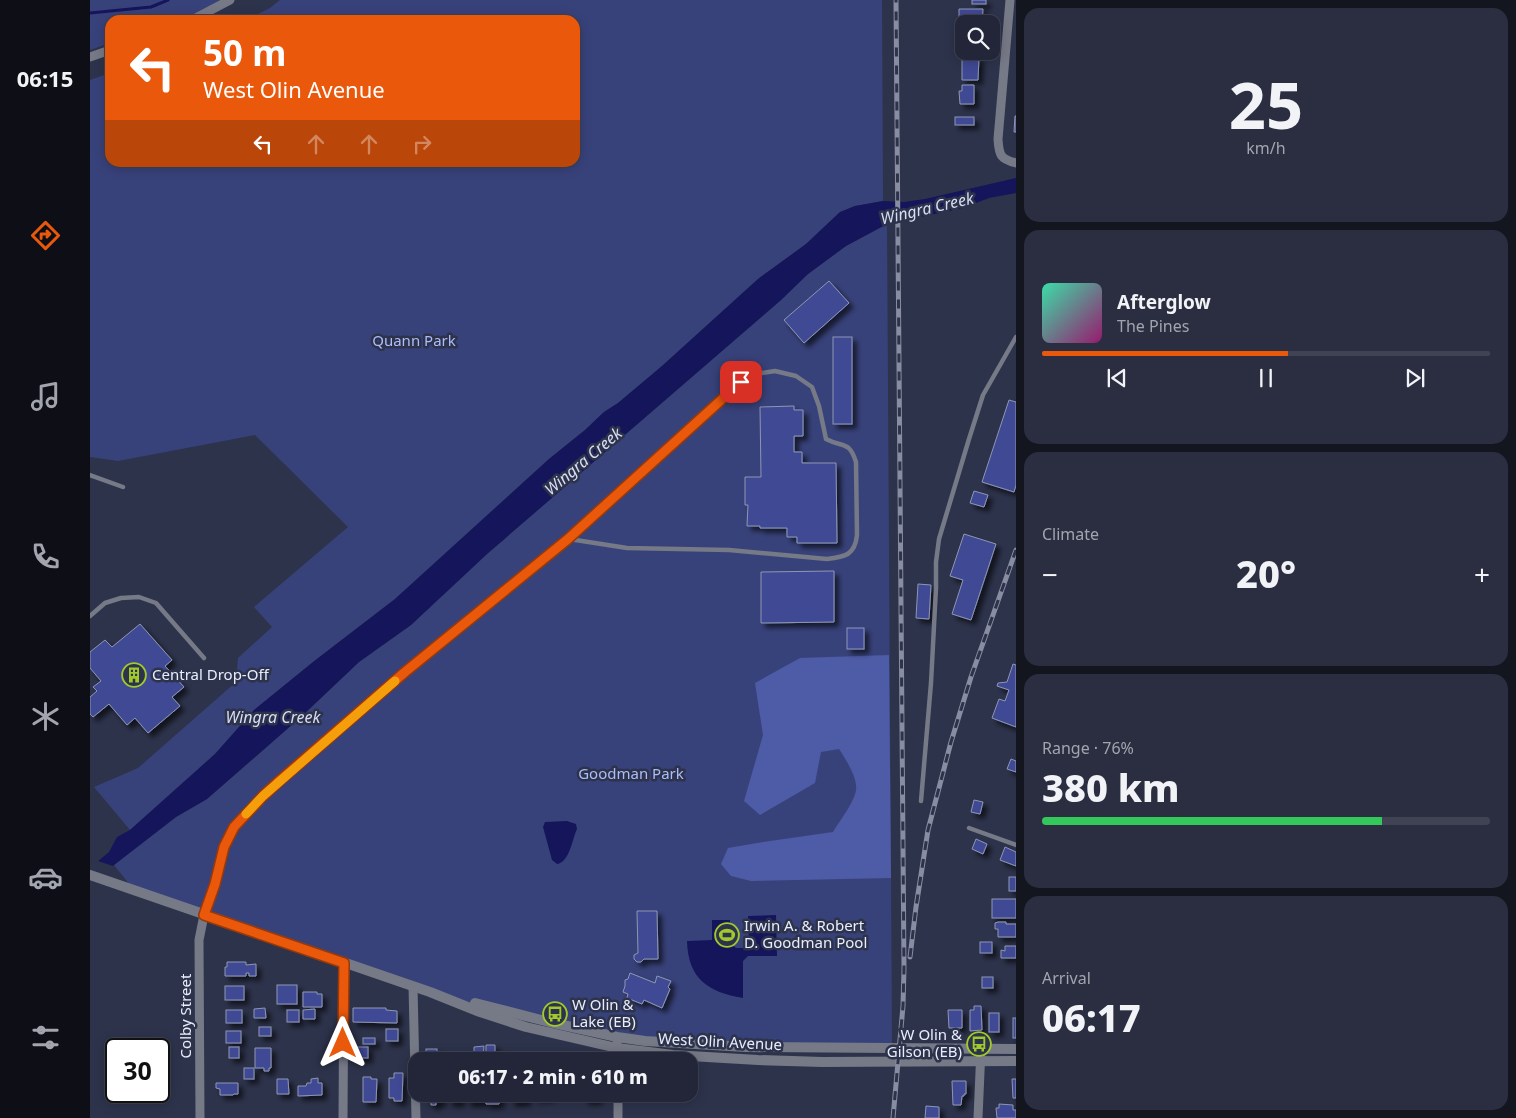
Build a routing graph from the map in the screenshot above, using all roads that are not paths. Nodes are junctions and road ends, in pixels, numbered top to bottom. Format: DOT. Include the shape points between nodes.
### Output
graph roads {
  1 [pos="230,0"];
  2 [pos="1010,0"];
  3 [pos="202,15"];
  4 [pos="105,52"];
  5 [pos="90,57"];
  6 [pos="1016,163"];
  7 [pos="1016,337"];
  8 [pos="749,374"];
  9 [pos="90,475"];
  10 [pos="123,487"];
  11 [pos="568,539"];
  12 [pos="90,616"];
  13 [pos="204,658"];
  14 [pos="920,801"];
  15 [pos="969,828"];
  16 [pos="1016,846"];
  17 [pos="90,876"];
  18 [pos="204,915"];
  19 [pos="344,963"];
  20 [pos="413,986"];
  21 [pos="430,992"];
  22 [pos="617,1037"];
  23 [pos="617,1048"];
  24 [pos="981,1049"];
  25 [pos="1016,1049"];
  26 [pos="617,1052"];
  27 [pos="981,1061"];
  28 [pos="1016,1061"];
  29 [pos="618,1102"];
  30 [pos="200,1118"];
  31 [pos="343,1118"];
  32 [pos="416,1118"];
  33 [pos="618,1118"];
  34 [pos="978,1118"];
  1 -- 3 [label="street"];
  2 -- 6 [label="street" via="998,140 999,153 1005,160"];
  4 -- 5 [label="street"];
  7 -- 14 [label="lane" via="983,395 939,539"];
  8 -- 11 [label="street, Colby Street"];
  8 -- 11 [label="lane" via="775,371 796,376 812,387 826,439 847,446 853,452 856,462 857,535 850,553 827,559 729,550 627,548"];
  9 -- 10 [label="lane"];
  11 -- 18 [label="street, Colby Street" via="405,672 263,796 234,827 224,847"];
  12 -- 13 [label="lane" via="106,603 121,598 139,597 156,603"];
  15 -- 16 [label="lane"];
  17 -- 18 [label="street, West Olin Avenue"];
  18 -- 19 [label="street, West Olin Avenue"];
  18 -- 30 [label="street, Colby Street" via="199,940"];
  19 -- 20 [label="street, West Olin Avenue"];
  19 -- 31 [label="street"];
  20 -- 21 [label="street, West Olin Avenue"];
  20 -- 32 [label="street"];
  21 -- 22 [label="street, West Olin Avenue"];
  21 -- 23 [label="street, West Olin Avenue" via="526,1027"];
  22 -- 23 [label="street"];
  22 -- 24 [label="street, West Olin Avenue" via="746,1047"];
  23 -- 26 [label="street"];
  23 -- 27 [label="street, West Olin Avenue" via="758,1060"];
  24 -- 25 [label="street, West Olin Avenue"];
  24 -- 27 [label="street"];
  27 -- 28 [label="street, West Olin Avenue"];
  27 -- 34 [label="street"];
  29 -- 33 [label="street"];
}
